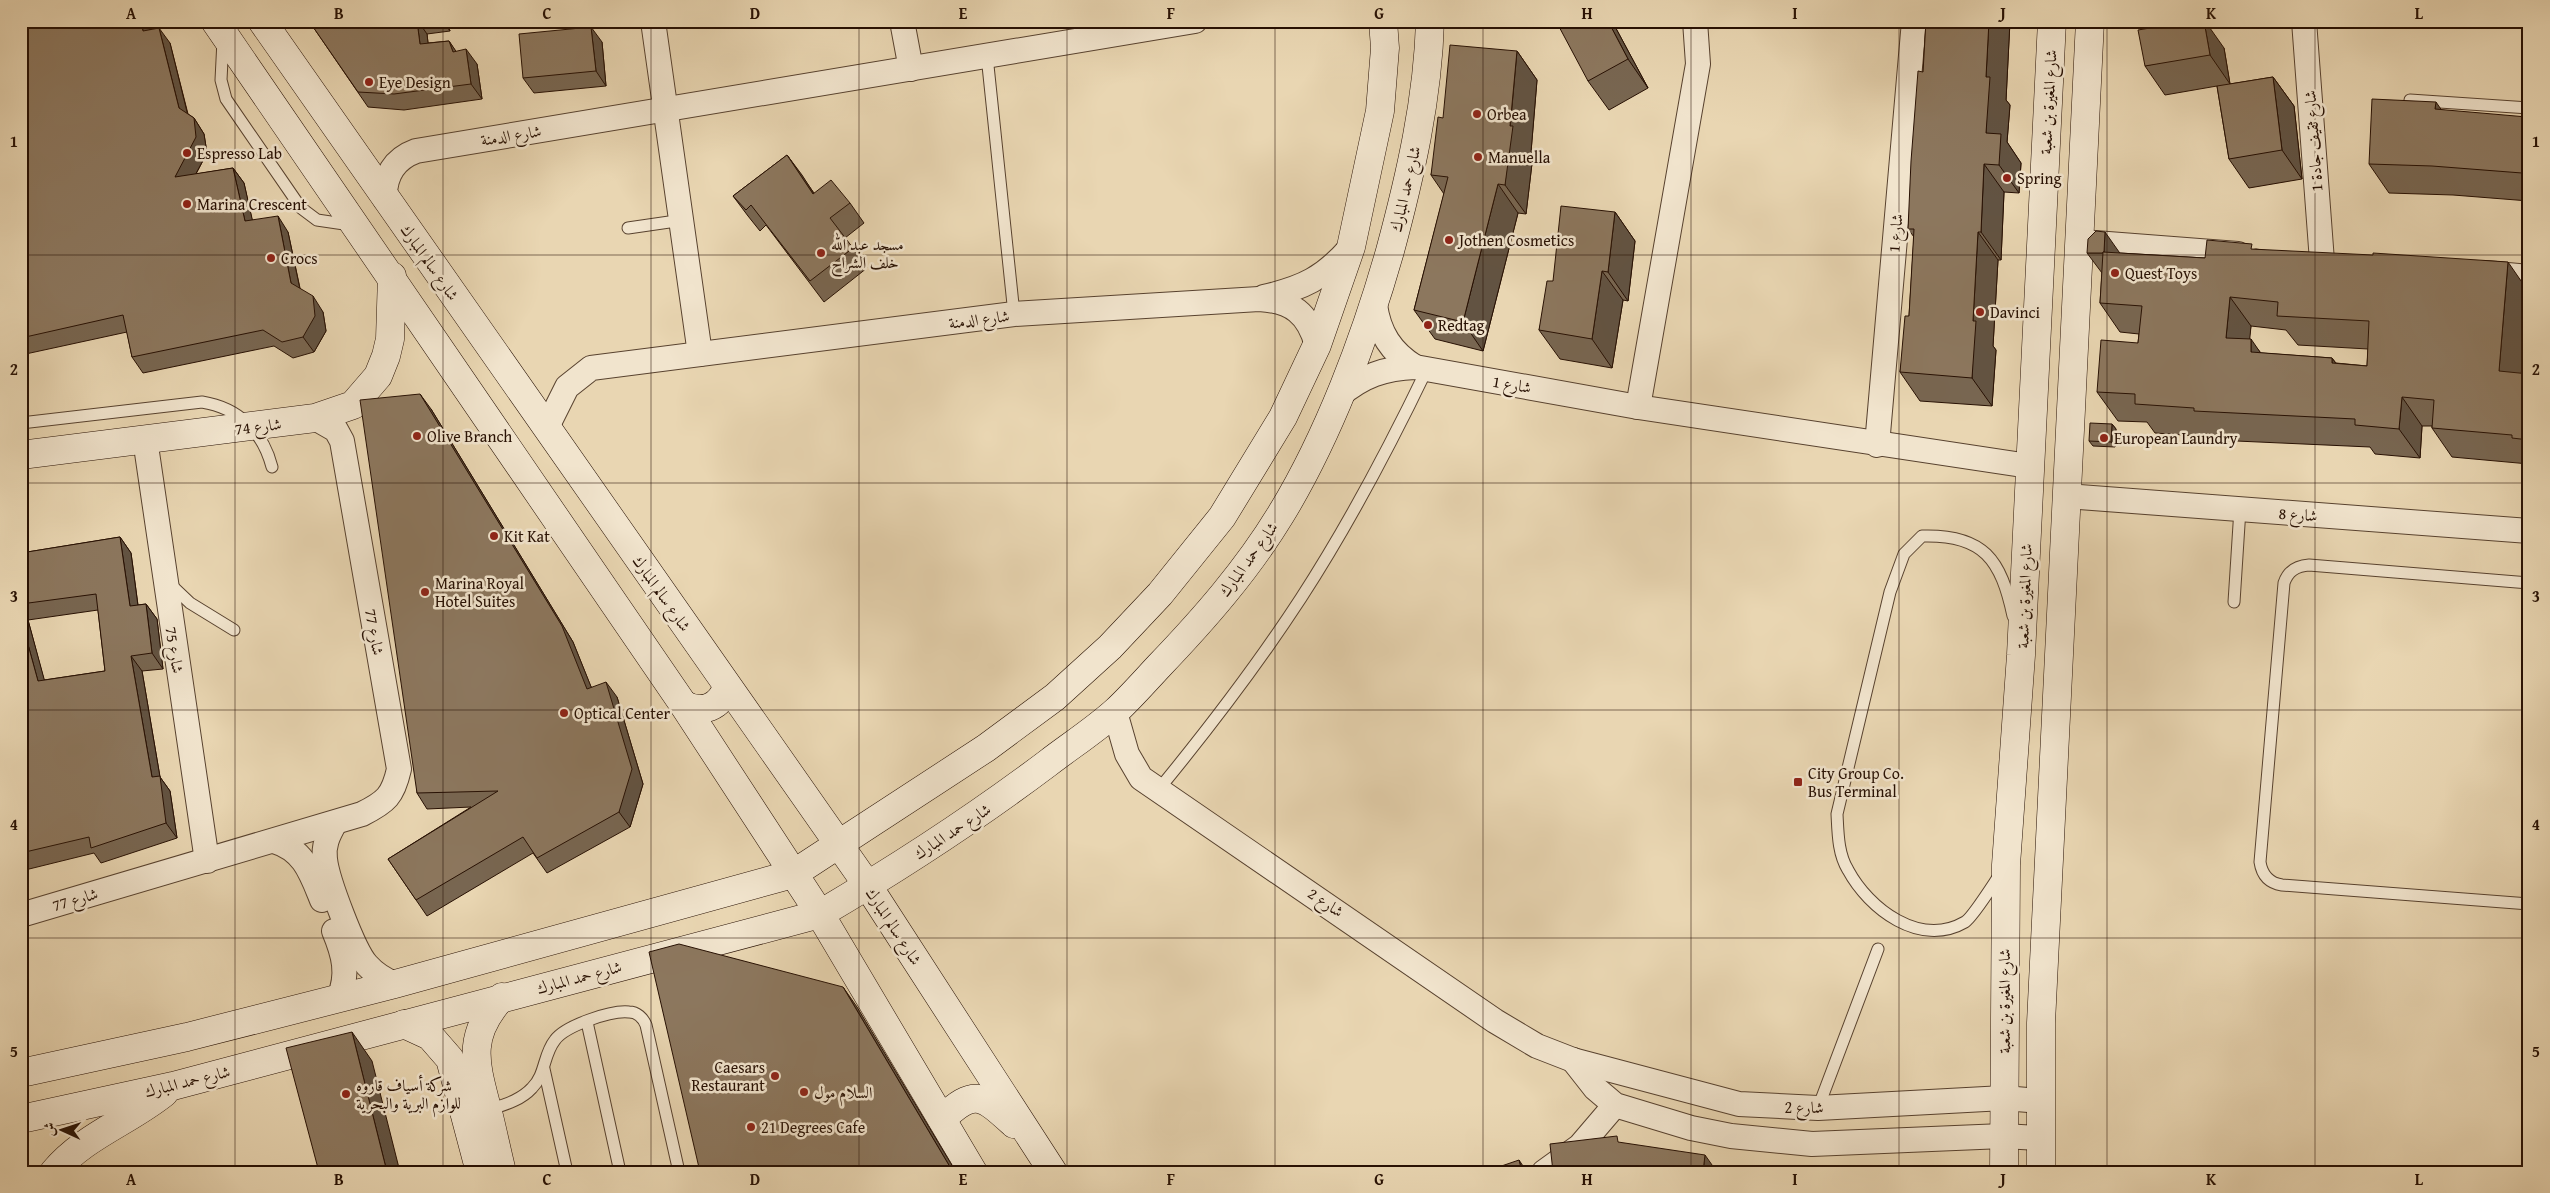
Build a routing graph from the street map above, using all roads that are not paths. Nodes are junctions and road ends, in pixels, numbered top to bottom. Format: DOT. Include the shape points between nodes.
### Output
graph roads {
  1 [pos="262,21"];
  2 [pos="653,21"];
  3 [pos="902,21"];
  4 [pos="1195,21"];
  5 [pos="1383,21"];
  6 [pos="1695,21"];
  7 [pos="1914,21"];
  8 [pos="2052,21"];
  9 [pos="2090,21"];
  10 [pos="2304,21"];
  11 [pos="1431,22"];
  12 [pos="219,27"];
  13 [pos="1126,27"];
  14 [pos="987,56"];
  15 [pos="911,69"];
  16 [pos="2410,100"];
  17 [pos="2529,108"];
  18 [pos="666,110"];
  19 [pos="385,199"];
  20 [pos="682,220"];
  21 [pos="357,226"];
  22 [pos="628,228"];
  23 [pos="2079,242"];
  24 [pos="1351,247"];
  25 [pos="2264,256"];
  26 [pos="2322,261"];
  27 [pos="2460,271"];
  28 [pos="392,276"];
  29 [pos="2529,277"];
  30 [pos="1259,299"];
  31 [pos="1375,305"];
  32 [pos="1014,314"];
  33 [pos="1317,345"];
  34 [pos="700,354"];
  35 [pos="1421,368"];
  36 [pos="1339,396"];
  37 [pos="1638,407"];
  38 [pos="315,418"];
  39 [pos="21,423"];
  40 [pos="252,427"];
  41 [pos="547,427"];
  42 [pos="145,440"];
  43 [pos="1877,445"];
  44 [pos="21,455"];
  45 [pos="2029,466"];
  46 [pos="272,467"];
  47 [pos="2066,496"];
  48 [pos="2240,509"];
  49 [pos="2529,531"];
  50 [pos="165,580"];
  51 [pos="2529,583"];
  52 [pos="2234,602"];
  53 [pos="234,630"];
  54 [pos="2021,655"];
  55 [pos="727,687"];
  56 [pos="683,704"];
  57 [pos="1115,712"];
  58 [pos="1160,789"];
  59 [pos="335,823"];
  60 [pos="274,841"];
  61 [pos="839,845"];
  62 [pos="207,861"];
  63 [pos="2006,865"];
  64 [pos="793,874"];
  65 [pos="868,886"];
  66 [pos="2529,904"];
  67 [pos="820,914"];
  68 [pos="21,915"];
  69 [pos="1878,949"];
  70 [pos="395,984"];
  71 [pos="502,997"];
  72 [pos="339,998"];
  73 [pos="586,1022"];
  74 [pos="404,1024"];
  75 [pos="1573,1060"];
  76 [pos="544,1069"];
  77 [pos="21,1073"];
  78 [pos="173,1086"];
  79 [pos="2004,1098"];
  80 [pos="2040,1101"];
  81 [pos="1615,1105"];
  82 [pos="1818,1108"];
  83 [pos="477,1112"];
  84 [pos="21,1119"];
  85 [pos="942,1119"];
  86 [pos="2003,1136"];
  87 [pos="2040,1138"];
  88 [pos="1034,1141"];
  89 [pos="54,1172"];
  90 [pos="480,1172"];
  91 [pos="502,1172"];
  92 [pos="567,1172"];
  93 [pos="620,1172"];
  94 [pos="679,1172"];
  95 [pos="973,1172"];
  96 [pos="1053,1172"];
  97 [pos="1544,1172"];
  98 [pos="2004,1172"];
  99 [pos="2041,1172"];
  1 -- 19 [label="main road, شارع سالم المبارك"];
  2 -- 18 [label="street"];
  3 -- 15 [label="street"];
  4 -- 13 [label="street, شارع الدمنة"];
  5 -- 24 [label="main road" via="1385,48 1380,111"];
  6 -- 37 [label="street" via="1698,64"];
  7 -- 43 [label="street, شارع 1"];
  8 -- 45 [label="main road, شارع المغيرة بن شعبة"];
  9 -- 23 [label="main road"];
  10 -- 26 [label="street, شارع ثقيف جادة 1"];
  11 -- 31 [label="main road, شارع حمد المبارك" via="1417,136"];
  12 -- 21 [label="main road"];
  12 -- 21 [label="lane" via="220,80 226,98 295,200 317,220"];
  13 -- 14 [label="street, شارع الدمنة"];
  14 -- 15 [label="street, شارع الدمنة"];
  14 -- 32 [label="lane"];
  15 -- 18 [label="street, شارع الدمنة"];
  16 -- 17 [label="lane"];
  18 -- 19 [label="street, شارع الدمنة" via="406,155 391,169"];
  18 -- 20 [label="street"];
  19 -- 41 [label="main road, شارع سالم المبارك"];
  20 -- 22 [label="lane"];
  20 -- 34 [label="street"];
  21 -- 28 [label="main road"];
  23 -- 25 [label="street"];
  23 -- 47 [label="main road"];
  24 -- 30 [label="street, شارع الدمنة" via="1333,267 1311,283"];
  24 -- 33 [label="main road"];
  27 -- 29 [label="street"];
  28 -- 38 [label="main road, شارع 74" via="390,339 378,376 353,405"];
  28 -- 56 [label="main road"];
  30 -- 32 [label="street, شارع الدمنة"];
  30 -- 33 [label="street, شارع الدمنة" via="1276,300 1304,316 1313,329"];
  31 -- 35 [label="street, شارع 1" via="1387,341 1397,354"];
  31 -- 36 [label="main road, شارع حمد المبارك"];
  32 -- 34 [label="street, شارع الدمنة"];
  33 -- 61 [label="main road" via="1283,418 1222,516 1160,594 1110,647 1055,697 986,748"];
  34 -- 41 [label="street, شارع الدمنة" via="591,368 567,387"];
  35 -- 36 [label="street, شارع 1" via="1382,370 1366,376"];
  35 -- 37 [label="street, شارع 1"];
  35 -- 58 [label="lane" via="1368,486 1301,598 1232,697"];
  36 -- 57 [label="main road, شارع حمد المبارك" via="1281,514 1242,570 1197,626"];
  37 -- 43 [label="street, شارع 1"];
  38 -- 40 [label="main road, شارع 74"];
  38 -- 59 [label="street, شارع 77" via="336,430 342,441 399,769 395,786 385,802"];
  39 -- 40 [label="lane" via="202,402 226,408"];
  40 -- 42 [label="main road, شارع 74"];
  40 -- 46 [label="lane" via="265,445"];
  41 -- 55 [label="main road, شارع سالم المبارك"];
  42 -- 44 [label="main road, شارع 74"];
  42 -- 50 [label="street, شارع 75"];
  43 -- 45 [label="street, شارع 1"];
  45 -- 54 [label="main road, شارع المغيرة بن شعبة"];
  47 -- 48 [label="street, شارع 8"];
  47 -- 80 [label="main road" via="2040,1023"];
  48 -- 49 [label="street, شارع 8"];
  48 -- 52 [label="lane"];
  50 -- 53 [label="lane" via="190,603"];
  50 -- 62 [label="street, شارع 75"];
  51 -- 66 [label="lane" via="2309,565 2290,571 2283,590 2260,862 2264,876 2275,884"];
  54 -- 63 [label="main road, شارع المغيرة بن شعبة"];
  54 -- 63 [label="lane" via="2008,593 1994,560 1969,542 1922,536 1904,554 1890,592 1837,814 1840,849 1847,870 1867,897 1886,915 1911,927 1941,930 1966,922"];
  55 -- 56 [label="main road" via="720,701 706,709"];
  55 -- 61 [label="main road, شارع سالم المبارك"];
  56 -- 64 [label="main road"];
  57 -- 58 [label="street, شارع 2" via="1133,767 1141,778"];
  57 -- 65 [label="main road, شارع حمد المبارك" via="999,800"];
  58 -- 75 [label="street, شارع 2" via="1495,1021 1537,1046"];
  59 -- 60 [label="street, شارع 77"];
  59 -- 70 [label="street" via="326,840 325,860 355,946 367,966"];
  60 -- 62 [label="street, شارع 77"];
  60 -- 72 [label="street" via="299,854 310,870 344,957 345,978"];
  61 -- 64 [label="main road"];
  61 -- 65 [label="main road, شارع سالم المبارك"];
  62 -- 68 [label="street, شارع 77"];
  63 -- 79 [label="main road, شارع المغيرة بن شعبة"];
  64 -- 67 [label="main road"];
  64 -- 70 [label="main road"];
  65 -- 67 [label="main road, شارع حمد المبارك"];
  65 -- 88 [label="main road, شارع سالم المبارك"];
  67 -- 71 [label="main road, شارع حمد المبارك"];
  67 -- 85 [label="main road"];
  69 -- 82 [label="lane"];
  70 -- 72 [label="main road"];
  71 -- 74 [label="main road, شارع حمد المبارك"];
  71 -- 83 [label="main road" via="484,1020 476,1048"];
  72 -- 77 [label="main road" via="187,1037"];
  73 -- 76 [label="lane" via="560,1034 548,1050"];
  73 -- 93 [label="lane"];
  73 -- 94 [label="lane" via="629,1012 643,1020"];
  74 -- 78 [label="main road, شارع حمد المبارك"];
  74 -- 83 [label="main road" via="422,1031 444,1050"];
  75 -- 81 [label="street" via="1595,1088"];
  75 -- 82 [label="street, شارع 2" via="1739,1104"];
  76 -- 83 [label="lane" via="540,1079 526,1094"];
  76 -- 92 [label="lane"];
  78 -- 84 [label="main road, شارع حمد المبارك"];
  78 -- 89 [label="main road" via="135,1114 78,1147"];
  79 -- 80 [label="street, شارع 2"];
  79 -- 82 [label="street, شارع 2"];
  79 -- 86 [label="main road, شارع المغيرة بن شعبة"];
  80 -- 87 [label="main road"];
  81 -- 86 [label="street" via="1691,1128 1772,1142 1812,1144"];
  81 -- 97 [label="street" via="1580,1146"];
  83 -- 90 [label="main road"];
  83 -- 91 [label="main road"];
  85 -- 88 [label="main road" via="963,1101 980,1099 994,1106"];
  85 -- 95 [label="main road"];
  86 -- 87 [label="street"];
  86 -- 98 [label="main road, شارع المغيرة بن شعبة"];
  87 -- 99 [label="main road"];
  88 -- 96 [label="main road, شارع سالم المبارك"];
}
